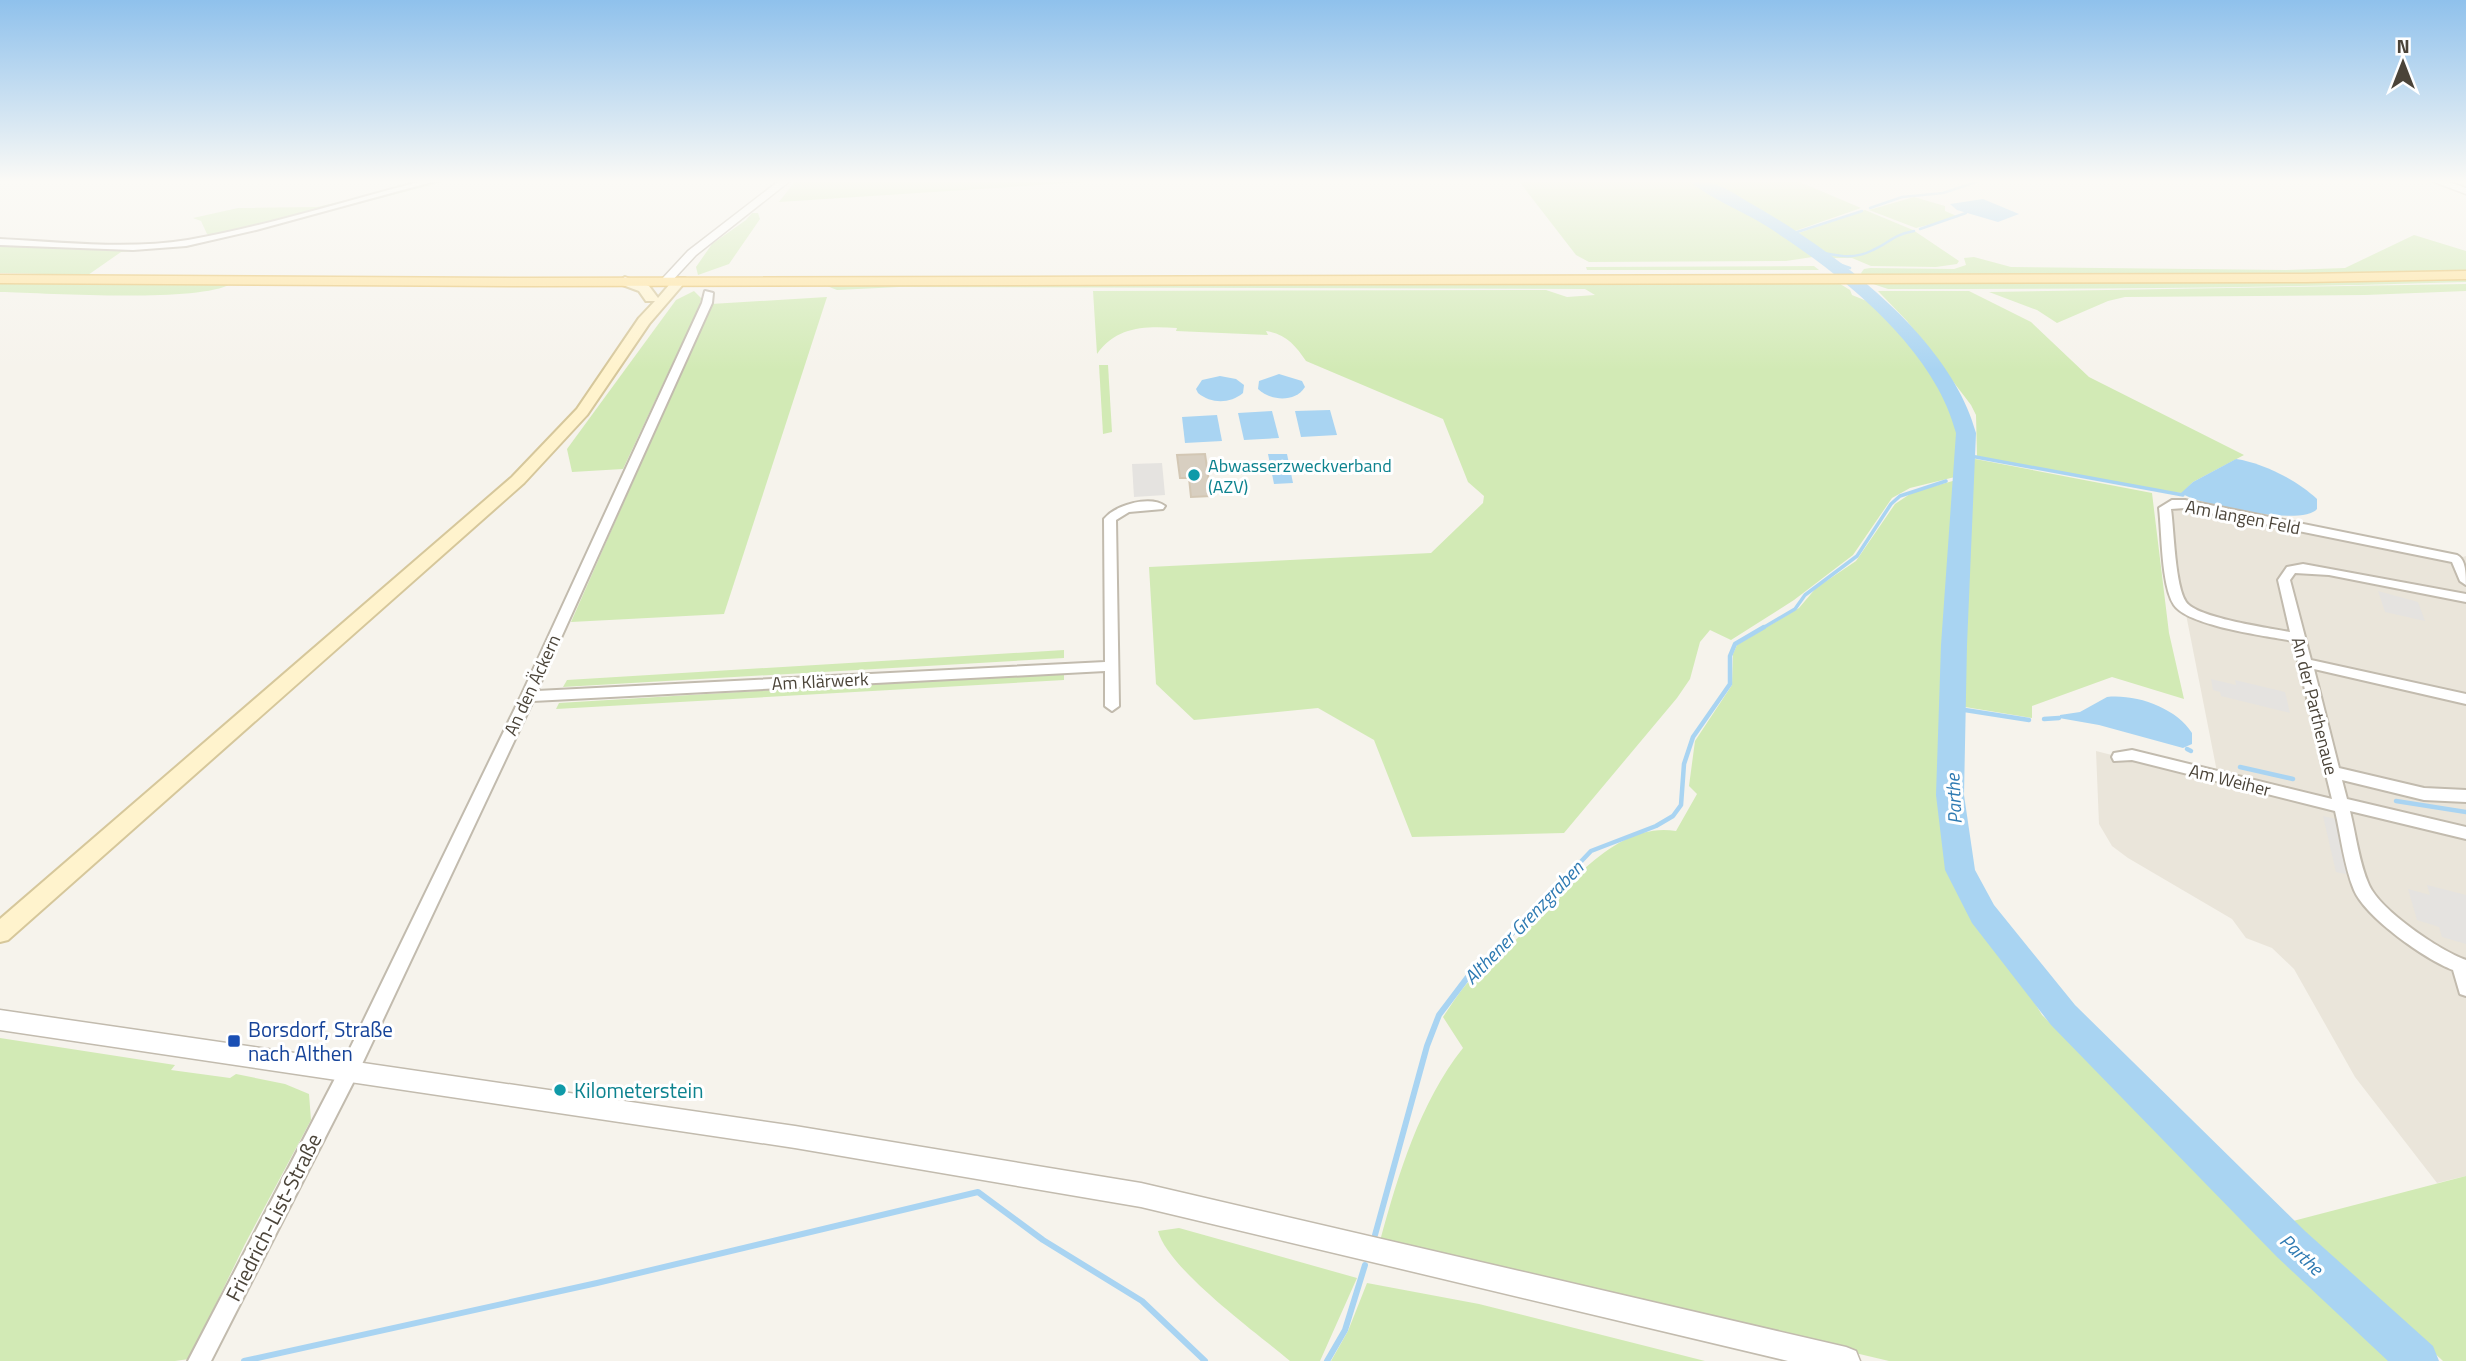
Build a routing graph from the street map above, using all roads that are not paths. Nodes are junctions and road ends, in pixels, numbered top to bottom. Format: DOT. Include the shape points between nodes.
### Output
graph roads {
  1 [pos="40,244"];
  2 [pos="179,244"];
  3 [pos="706,244"];
  4 [pos="2466,275"];
  5 [pos="0,279"];
  6 [pos="625,281"];
  7 [pos="673,281"];
  8 [pos="708,293"];
  9 [pos="651,298"];
  10 [pos="644,321"];
  11 [pos="1159,506"];
  12 [pos="2461,559"];
  13 [pos="2466,581"];
  14 [pos="2466,598"];
  15 [pos="2298,638"];
  16 [pos="2305,663"];
  17 [pos="1112,666"];
  18 [pos="528,695"];
  19 [pos="2466,699"];
  20 [pos="1112,706"];
  21 [pos="2119,757"];
  22 [pos="2331,772"];
  23 [pos="2466,796"];
  24 [pos="2340,805"];
  25 [pos="2466,833"];
  26 [pos="0,933"];
  27 [pos="2463,967"];
  28 [pos="2466,989"];
  29 [pos="0,1020"];
  30 [pos="348,1073"];
  31 [pos="199,1361"];
  32 [pos="1846,1361"];
  1 -- 2 [label="street"];
  3 -- 7 [label="street"];
  4 -- 7 [label="main road"];
  5 -- 6 [label="main road"];
  6 -- 7 [label="main road"];
  6 -- 9 [label="main road" via="649,291"];
  7 -- 9 [label="main road"];
  7 -- 10 [label="main road"];
  8 -- 18 [label="street, An den Äckern"];
  9 -- 10 [label="main road"];
  10 -- 26 [label="main road" via="582,412 518,480"];
  11 -- 17 [label="street" via="1128,508 1110,519"];
  12 -- 13 [label="street, Am langen Feld"];
  12 -- 15 [label="street, Am langen Feld" via="2185,504 2165,508 2176,594 2183,608 2201,618"];
  14 -- 15 [label="street, An der Parthenaue" via="2329,571 2291,570 2284,580"];
  15 -- 16 [label="street, An der Parthenaue"];
  16 -- 19 [label="street"];
  16 -- 22 [label="street, An der Parthenaue"];
  17 -- 18 [label="street, Am Klärwerk"];
  17 -- 20 [label="street"];
  18 -- 30 [label="street, An den Äckern"];
  21 -- 24 [label="street, Am Weiher" via="2132,755"];
  22 -- 23 [label="street" via="2424,794"];
  22 -- 24 [label="street, An der Parthenaue"];
  24 -- 25 [label="street, Am Weiher"];
  24 -- 27 [label="street, An der Parthenaue" via="2362,889 2387,919"];
  27 -- 28 [label="street"];
  29 -- 30 [label="street"];
  30 -- 31 [label="street, Friedrich-List-Straße"];
  30 -- 32 [label="street" via="795,1137 1141,1195"];
}
